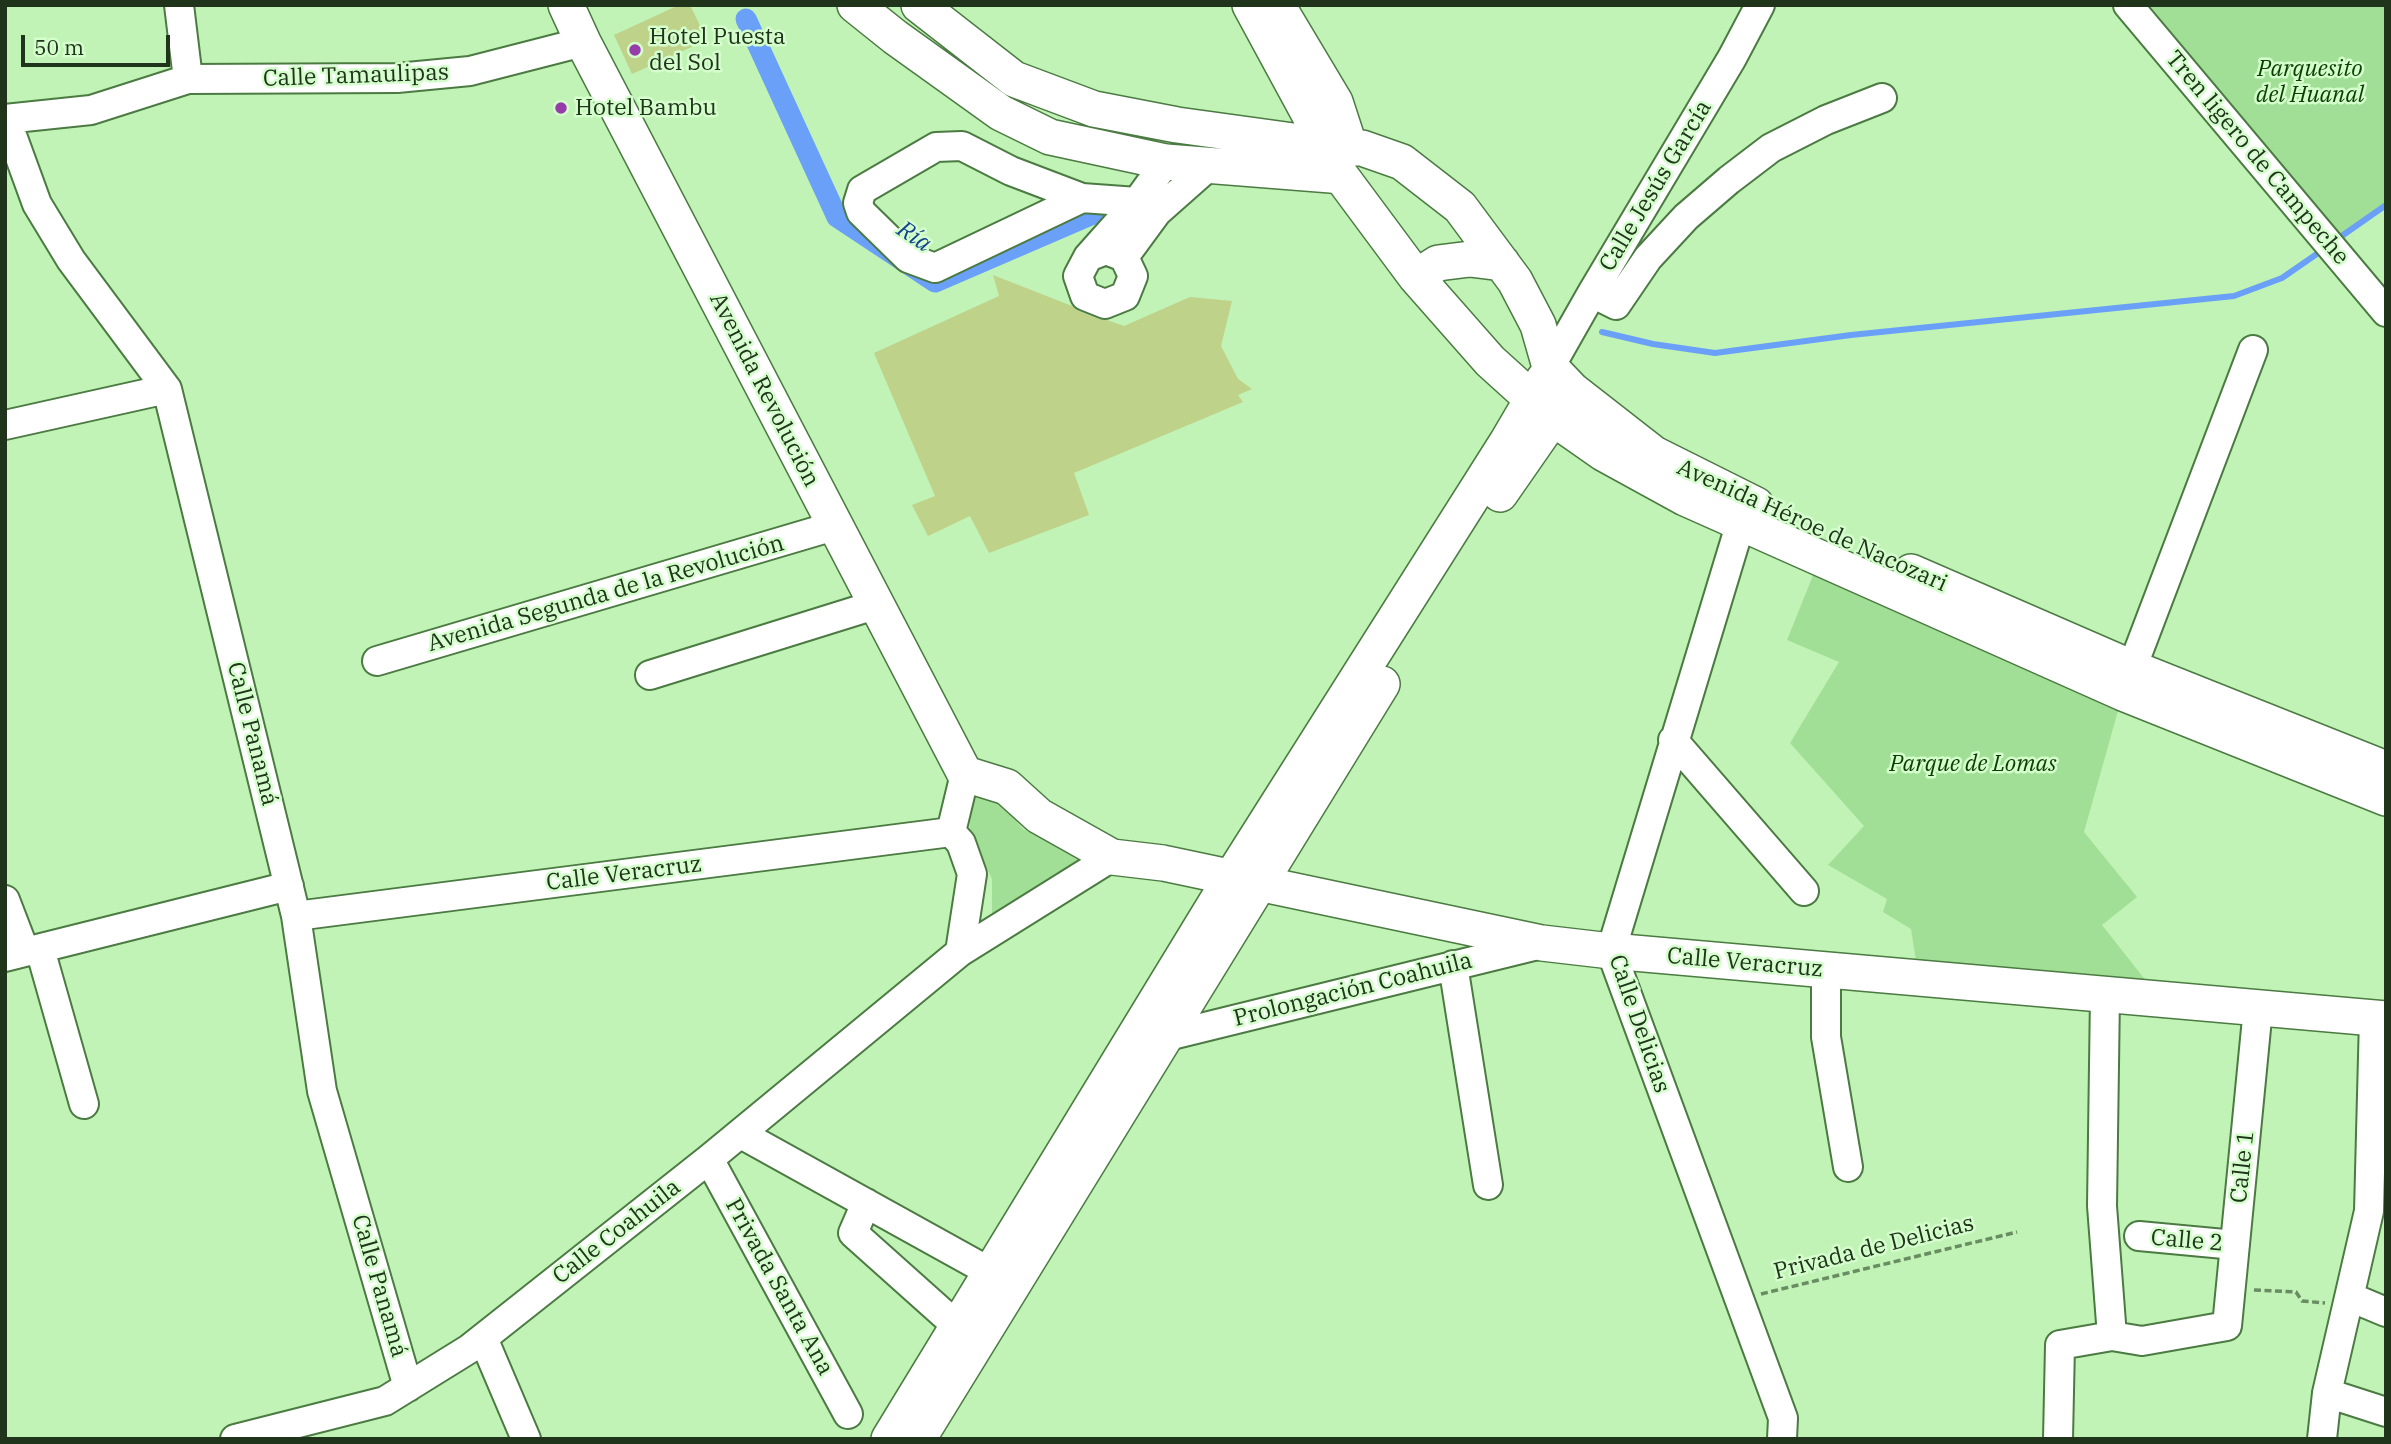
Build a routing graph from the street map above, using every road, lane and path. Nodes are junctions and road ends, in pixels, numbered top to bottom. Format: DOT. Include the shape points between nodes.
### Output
graph roads {
  1 [pos="179,5"];
  2 [pos="566,5"];
  3 [pos="855,5"];
  4 [pos="919,5"];
  5 [pos="1250,5"];
  6 [pos="1277,5"];
  7 [pos="1760,5"];
  8 [pos="2128,5"];
  9 [pos="583,42"];
  10 [pos="188,79"];
  11 [pos="1882,98"];
  12 [pos="6,119"];
  13 [pos="1166,162"];
  14 [pos="1337,162"];
  15 [pos="1209,166"];
  16 [pos="1082,198"];
  17 [pos="1147,207"];
  18 [pos="1088,257"];
  19 [pos="1124,257"];
  20 [pos="1502,263"];
  21 [pos="1416,277"];
  22 [pos="1592,293"];
  23 [pos="2386,312"];
  24 [pos="2253,350"];
  25 [pos="167,389"];
  26 [pos="1552,394"];
  27 [pos="5,425"];
  28 [pos="1750,514"];
  29 [pos="834,526"];
  30 [pos="875,606"];
  31 [pos="377,661"];
  32 [pos="2132,668"];
  33 [pos="650,675"];
  34 [pos="2167,697"];
  35 [pos="1673,740"];
  36 [pos="2386,769"];
  37 [pos="965,774"];
  38 [pos="2386,798"];
  39 [pos="951,832"];
  40 [pos="1112,857"];
  41 [pos="1244,882"];
  42 [pos="289,887"];
  43 [pos="1804,891"];
  44 [pos="5,900"];
  45 [pos="296,916"];
  46 [pos="1542,943"];
  47 [pos="1611,951"];
  48 [pos="960,952"];
  49 [pos="24,953"];
  50 [pos="1453,965"];
  51 [pos="1826,970"];
  52 [pos="2105,995"];
  53 [pos="2258,1008"];
  54 [pos="2380,1018"];
  55 [pos="1164,1037"];
  56 [pos="84,1104"];
  57 [pos="741,1133"];
  58 [pos="709,1159"];
  59 [pos="1848,1167"];
  60 [pos="1488,1185"];
  61 [pos="866,1203"];
  62 [pos="2017,1231"];
  63 [pos="2139,1236"];
  64 [pos="2235,1245"];
  65 [pos="990,1272"];
  66 [pos="2231,1289"];
  67 [pos="1739,1299"];
  68 [pos="2349,1301"];
  69 [pos="2386,1312"];
  70 [pos="957,1326"];
  71 [pos="2112,1336"];
  72 [pos="483,1338"];
  73 [pos="408,1387"];
  74 [pos="2327,1393"];
  75 [pos="2386,1412"];
  76 [pos="848,1414"];
  77 [pos="301,1431"];
  78 [pos="235,1439"];
  79 [pos="526,1439"];
  80 [pos="889,1439"];
  81 [pos="918,1439"];
  82 [pos="1782,1439"];
  83 [pos="2058,1439"];
  84 [pos="2322,1439"];
  1 -- 10 [label="street"];
  2 -- 9 [label="main road, Avenida Revolución"];
  3 -- 13 [label="main road" via="1001,113 1050,137"];
  4 -- 14 [label="main road" via="1014,79 1094,109"];
  5 -- 14 [label="main road, Avenida Héroe de Nacozari"];
  6 -- 14 [label="main road, Avenida Héroe de Nacozari" via="1335,102"];
  7 -- 22 [label="street, Calle Jesús García"];
  8 -- 23 [label="street, Tren ligero de Campeche"];
  9 -- 10 [label="street, Calle Tamaulipas" via="470,71 397,78"];
  9 -- 29 [label="main road, Avenida Revolución"];
  10 -- 12 [label="street, Calle Tamaulipas" via="91,110"];
  11 -- 22 [label="street" via="1771,148 1729,180 1648,258 1616,306"];
  12 -- 25 [label="street, Calle Panamá" via="37,204 71,260"];
  13 -- 15 [label="main road"];
  13 -- 17 [label="street"];
  14 -- 15 [label="main road"];
  14 -- 20 [label="main road" via="1362,148 1402,162 1460,207"];
  14 -- 21 [label="main road, Avenida Héroe de Nacozari"];
  15 -- 17 [label="street"];
  16 -- 16 [label="street" via="962,146 936,147 862,190 858,203 861,212 908,258 935,268"];
  16 -- 17 [label="street"];
  17 -- 18 [label="street"];
  17 -- 19 [label="street"];
  18 -- 19 [label="street" via="1106,250"];
  18 -- 19 [label="street" via="1078,276 1085,296 1105,304 1125,296 1133,276"];
  20 -- 21 [label="main road" via="1470,259 1438,263"];
  20 -- 26 [label="main road" via="1538,325"];
  21 -- 26 [label="main road, Avenida Héroe de Nacozari" via="1490,361"];
  22 -- 26 [label="street, Calle Jesús García"];
  24 -- 32 [label="street"];
  25 -- 27 [label="street"];
  25 -- 42 [label="street, Calle Panamá"];
  26 -- 28 [label="main road, Avenida Héroe de Nacozari"];
  26 -- 41 [label="main road"];
  28 -- 32 [label="main road, Avenida Héroe de Nacozari"];
  28 -- 34 [label="main road, Avenida Héroe de Nacozari"];
  28 -- 35 [label="street, Calle Delicias"];
  29 -- 30 [label="main road, Avenida Revolución"];
  29 -- 31 [label="street, Avenida Segunda de la Revolución"];
  30 -- 33 [label="street"];
  30 -- 37 [label="main road, Avenida Revolución"];
  32 -- 34 [label="main road, Avenida Héroe de Nacozari"];
  34 -- 36 [label="main road, Avenida Héroe de Nacozari"];
  34 -- 38 [label="main road, Avenida Héroe de Nacozari"];
  35 -- 43 [label="street"];
  35 -- 47 [label="street, Calle Delicias"];
  37 -- 39 [label="street"];
  37 -- 40 [label="main road" via="1007,787 1040,816"];
  39 -- 45 [label="street, Calle Veracruz"];
  39 -- 48 [label="street" via="961,843 972,874"];
  40 -- 41 [label="main road, Calle Veracruz" via="1163,863"];
  40 -- 48 [label="street, Calle Coahuila"];
  41 -- 46 [label="main road, Calle Veracruz"];
  41 -- 55 [label="main road"];
  41 -- 65 [label="main road"];
  42 -- 45 [label="street, Calle Panamá"];
  42 -- 49 [label="street"];
  44 -- 49 [label="street"];
  45 -- 73 [label="street, Calle Panamá" via="322,1091"];
  46 -- 47 [label="main road, Calle Veracruz"];
  46 -- 50 [label="street, Prolongación Coahuila"];
  47 -- 51 [label="main road, Calle Veracruz"];
  47 -- 67 [label="street, Calle Delicias"];
  48 -- 57 [label="street, Calle Coahuila"];
  49 -- 56 [label="street"];
  50 -- 55 [label="street, Prolongación Coahuila"];
  50 -- 60 [label="street"];
  51 -- 52 [label="main road, Calle Veracruz"];
  51 -- 59 [label="street" via="1826,1037"];
  52 -- 53 [label="main road, Calle Veracruz"];
  52 -- 71 [label="street" via="2102,1206"];
  53 -- 54 [label="main road, Calle Veracruz"];
  53 -- 64 [label="street, Calle 1"];
  54 -- 68 [label="street" via="2369,1211"];
  55 -- 81 [label="main road"];
  57 -- 58 [label="street, Calle Coahuila"];
  57 -- 61 [label="street"];
  58 -- 72 [label="street, Calle Coahuila"];
  58 -- 76 [label="street, Privada Santa Ana"];
  61 -- 65 [label="street"];
  61 -- 70 [label="street" via="853,1233"];
  62 -- 67 [label="path, Privada de Delicias"];
  63 -- 64 [label="street, Calle 2"];
  64 -- 66 [label="street, Calle 1"];
  65 -- 70 [label="main road"];
  66 -- 68 [label="path" via="2296,1292 2302,1301"];
  66 -- 71 [label="street, Calle 1" via="2227,1326 2142,1341"];
  67 -- 82 [label="street, Calle Delicias" via="1783,1418"];
  68 -- 69 [label="street"];
  68 -- 74 [label="street"];
  70 -- 80 [label="main road"];
  71 -- 83 [label="street" via="2060,1345"];
  72 -- 73 [label="street, Calle Coahuila"];
  72 -- 79 [label="street"];
  73 -- 77 [label="street, Calle Coahuila" via="384,1401"];
  74 -- 75 [label="street"];
  74 -- 84 [label="street"];
  77 -- 78 [label="street, Calle Coahuila"];
}
